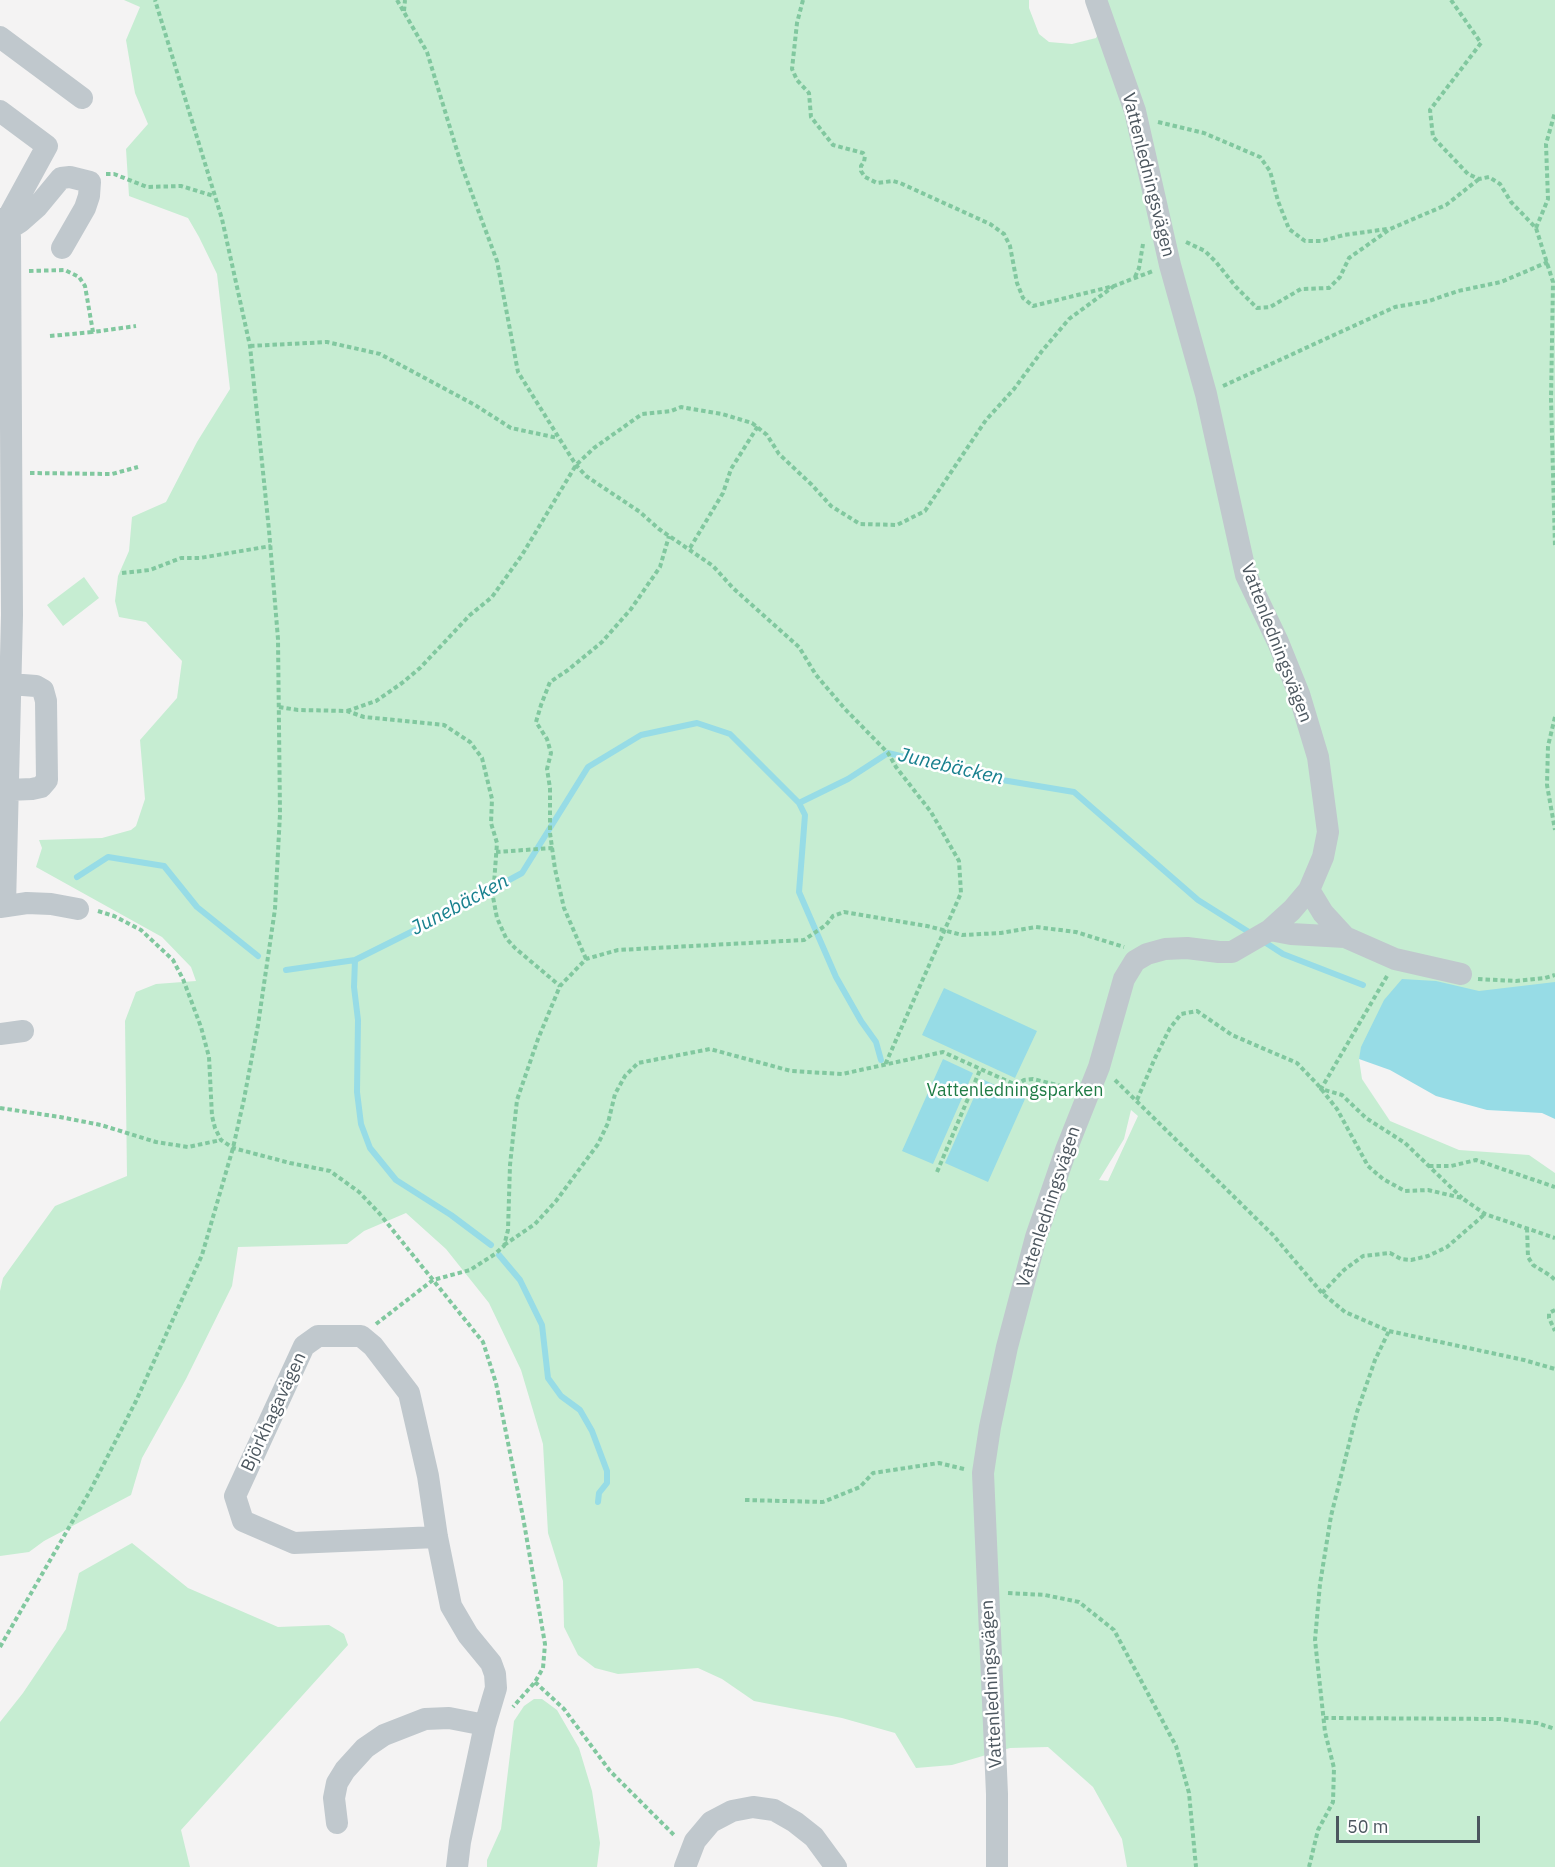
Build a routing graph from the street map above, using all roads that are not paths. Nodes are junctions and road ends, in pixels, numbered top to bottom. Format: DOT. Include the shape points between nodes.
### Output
graph roads {
  1 [pos="1096,0"];
  2 [pos="0,37"];
  3 [pos="82,98"];
  4 [pos="0,111"];
  5 [pos="5,224"];
  6 [pos="62,248"];
  7 [pos="8,478"];
  8 [pos="10,684"];
  9 [pos="8,790"];
  10 [pos="4,816"];
  11 [pos="1308,890"];
  12 [pos="3,907"];
  13 [pos="78,909"];
  14 [pos="1270,930"];
  15 [pos="1345,937"];
  16 [pos="1461,974"];
  17 [pos="23,1031"];
  18 [pos="0,1034"];
  19 [pos="437,1537"];
  20 [pos="485,1725"];
  21 [pos="337,1823"];
  22 [pos="688,1859"];
  23 [pos="457,1867"];
  24 [pos="836,1867"];
  25 [pos="997,1867"];
  1 -- 11 [label="street, Vattenledningsvägen" via="1136,117 1206,394 1246,575 1299,694 1318,757 1328,832 1323,857"];
  2 -- 3 [label="street"];
  4 -- 5 [label="street" via="47,146"];
  5 -- 6 [label="street" via="20,222 61,178 90,182 85,208"];
  5 -- 7 [label="street" via="10,272"];
  7 -- 8 [label="street"];
  8 -- 9 [label="street"];
  8 -- 9 [label="street" via="27,684 43,690 47,780 41,787"];
  9 -- 10 [label="street"];
  10 -- 12 [label="street"];
  11 -- 14 [label="street, Vattenledningsvägen"];
  11 -- 15 [label="street"];
  12 -- 13 [label="street" via="27,903"];
  14 -- 15 [label="street"];
  14 -- 25 [label="street, Vattenledningsvägen" via="1232,952 1186,948 1147,954 1135,961 1124,979 1099,1067 1036,1237 1007,1347 983,1473"];
  15 -- 16 [label="street" via="1395,959"];
  17 -- 18 [label="street"];
  19 -- 19 [label="street, Björkhagavägen" via="294,1544 243,1521 235,1496 304,1346 318,1336 361,1336 409,1393"];
  19 -- 20 [label="street" via="451,1606 495,1674 496,1688"];
  20 -- 21 [label="street" via="449,1718 425,1719 384,1735 366,1748 337,1783"];
  20 -- 23 [label="street"];
  22 -- 24 [label="street" via="695,1841 711,1822 732,1811 753,1807 774,1810 795,1822 813,1837"];
}
